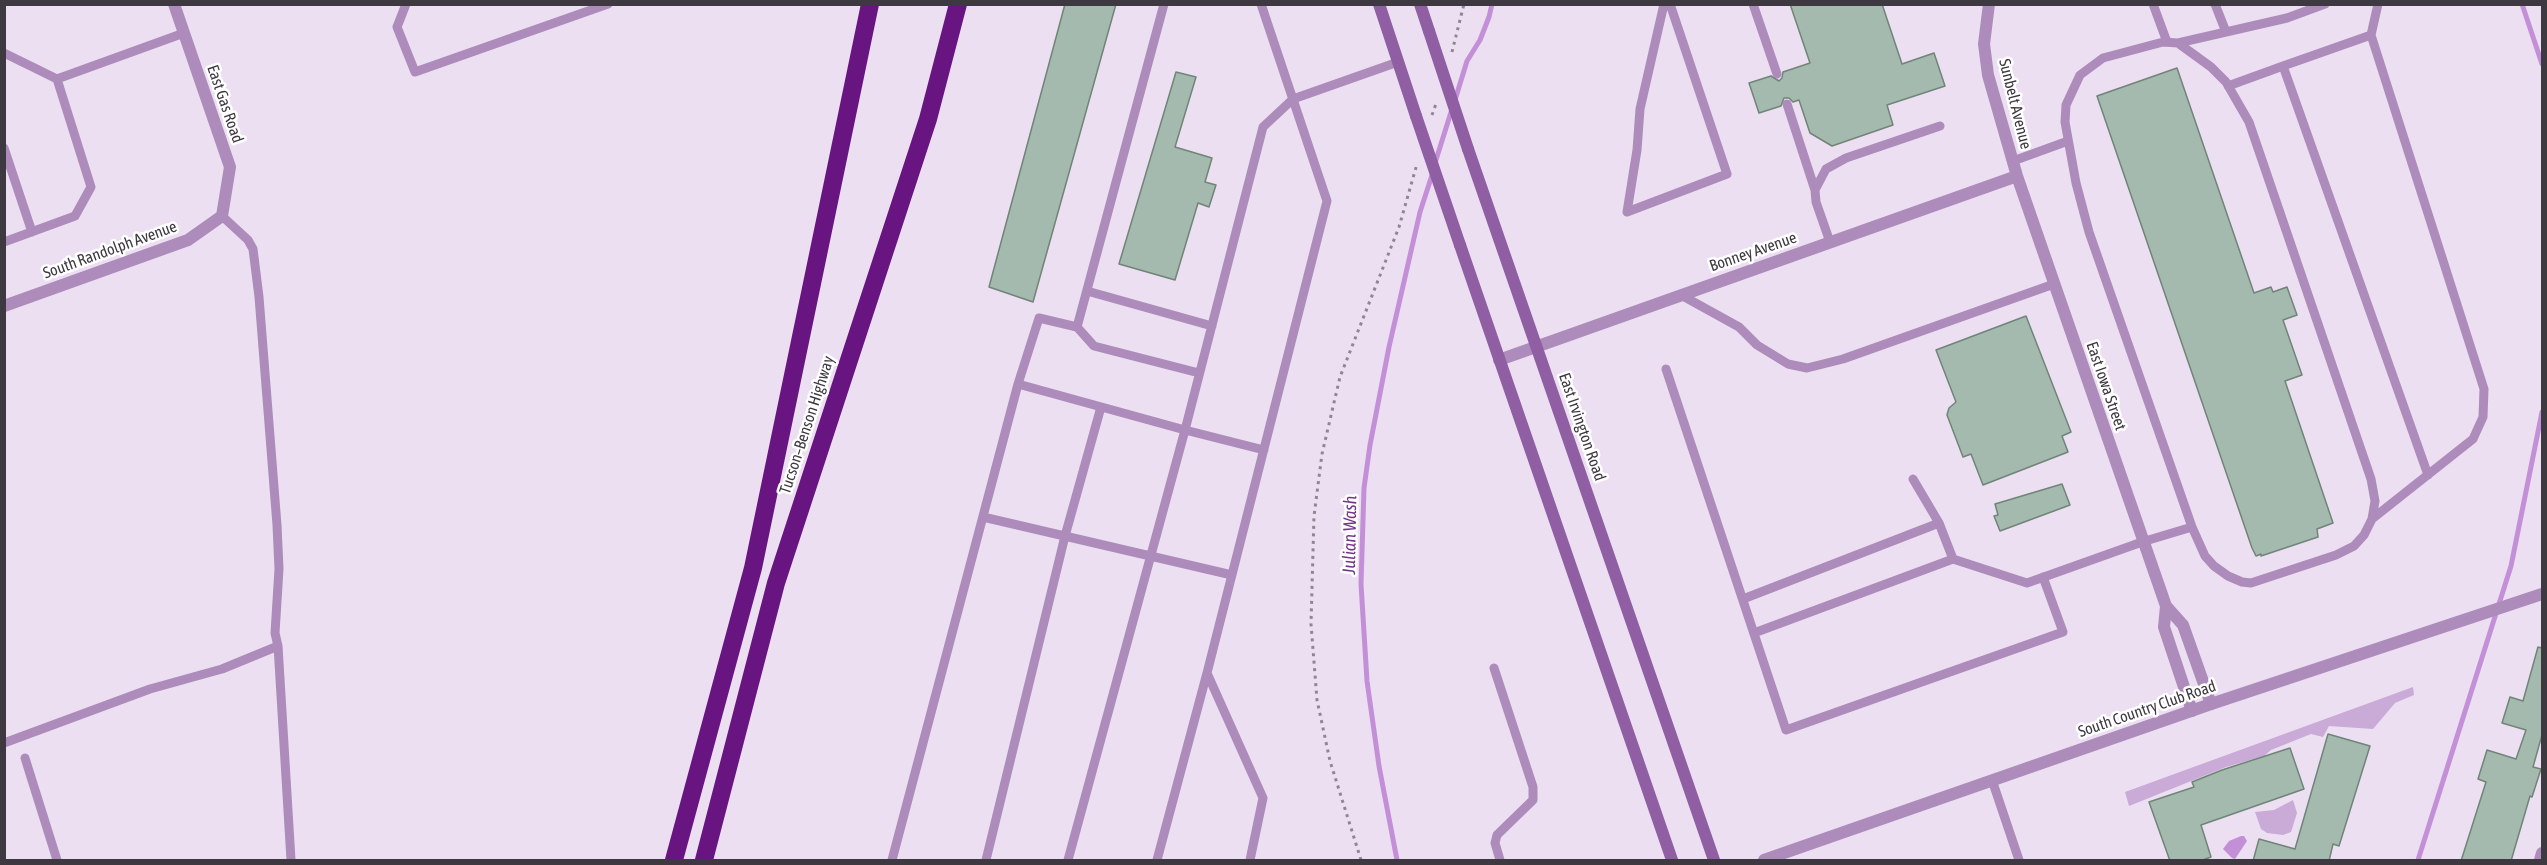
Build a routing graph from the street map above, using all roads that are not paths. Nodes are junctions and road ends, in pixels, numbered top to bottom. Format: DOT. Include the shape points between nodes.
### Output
graph roads {
  1 [pos="174,4"];
  2 [pos="405,4"];
  3 [pos="608,4"];
  4 [pos="870,4"];
  5 [pos="958,4"];
  6 [pos="1164,4"];
  7 [pos="1261,4"];
  8 [pos="1379,4"];
  9 [pos="1420,4"];
  10 [pos="1664,4"];
  11 [pos="1670,4"];
  12 [pos="1753,4"];
  13 [pos="1989,4"];
  14 [pos="2153,4"];
  15 [pos="2215,4"];
  16 [pos="2325,4"];
  17 [pos="2378,4"];
  18 [pos="2226,32"];
  19 [pos="184,33"];
  20 [pos="2371,35"];
  21 [pos="2167,42"];
  22 [pos="2178,43"];
  23 [pos="4,53"];
  24 [pos="1398,62"];
  25 [pos="2283,66"];
  26 [pos="1776,74"];
  27 [pos="57,79"];
  28 [pos="2228,86"];
  29 [pos="1293,99"];
  30 [pos="1787,104"];
  31 [pos="1940,126"];
  32 [pos="2068,141"];
  33 [pos="4,148"];
  34 [pos="2013,161"];
  35 [pos="2017,176"];
  36 [pos="1815,190"];
  37 [pos="222,216"];
  38 [pos="32,232"];
  39 [pos="4,242"];
  40 [pos="1830,242"];
  41 [pos="2054,284"];
  42 [pos="1087,291"];
  43 [pos="1681,295"];
  44 [pos="4,306"];
  45 [pos="1212,326"];
  46 [pos="1077,327"];
  47 [pos="1536,347"];
  48 [pos="1499,360"];
  49 [pos="1666,369"];
  50 [pos="1199,373"];
  51 [pos="1018,384"];
  52 [pos="1101,407"];
  53 [pos="1185,430"];
  54 [pos="1264,450"];
  55 [pos="2428,475"];
  56 [pos="1913,479"];
  57 [pos="983,517"];
  58 [pos="2372,519"];
  59 [pos="1939,523"];
  60 [pos="2192,527"];
  61 [pos="1065,536"];
  62 [pos="2142,542"];
  63 [pos="1150,556"];
  64 [pos="1953,559"];
  65 [pos="1232,575"];
  66 [pos="2043,577"];
  67 [pos="2542,594"];
  68 [pos="1743,599"];
  69 [pos="2166,606"];
  70 [pos="1754,633"];
  71 [pos="278,646"];
  72 [pos="1494,668"];
  73 [pos="1207,673"];
  74 [pos="2211,704"];
  75 [pos="2192,711"];
  76 [pos="4,730"];
  77 [pos="7,742"];
  78 [pos="24,758"];
  79 [pos="1992,780"];
  80 [pos="2542,853"];
  81 [pos="57,861"];
  82 [pos="291,861"];
  83 [pos="674,861"];
  84 [pos="704,861"];
  85 [pos="892,861"];
  86 [pos="986,861"];
  87 [pos="1068,861"];
  88 [pos="1157,861"];
  89 [pos="1250,861"];
  90 [pos="1500,861"];
  91 [pos="1672,861"];
  92 [pos="1714,861"];
  93 [pos="1764,861"];
  94 [pos="2019,861"];
  95 [pos="2540,861"];
  1 -- 19 [label="street, East Gas Road"];
  2 -- 3 [label="lane" via="398,27 415,72"];
  4 -- 83 [label="highway, Tucson–Benson Highway" via="753,568"];
  5 -- 84 [label="highway, Tucson–Benson Highway" via="928,119 776,583"];
  6 -- 42 [label="lane"];
  7 -- 29 [label="lane"];
  8 -- 24 [label="main road"];
  9 -- 47 [label="main road, East Irvington Road, bridge"];
  10 -- 11 [label="lane" via="1640,109 1627,212 1727,174"];
  12 -- 26 [label="lane"];
  13 -- 34 [label="street, Sunbelt Avenue" via="1984,44 1988,75"];
  14 -- 21 [label="lane"];
  15 -- 18 [label="lane"];
  16 -- 18 [label="lane" via="2287,18"];
  17 -- 20 [label="lane"];
  18 -- 22 [label="lane"];
  19 -- 27 [label="lane"];
  19 -- 37 [label="street, East Gas Road" via="230,167"];
  20 -- 25 [label="lane"];
  20 -- 55 [label="lane" via="2484,389 2483,417 2474,439"];
  21 -- 22 [label="lane"];
  21 -- 32 [label="lane" via="2103,58 2080,75 2066,105"];
  22 -- 28 [label="lane" via="2211,67"];
  23 -- 27 [label="lane"];
  24 -- 29 [label="lane"];
  24 -- 48 [label="main road, bridge"];
  25 -- 28 [label="lane"];
  25 -- 55 [label="lane"];
  27 -- 38 [label="lane" via="91,187 75,216"];
  28 -- 58 [label="lane" via="2248,122 2368,470 2375,501"];
  29 -- 45 [label="lane" via="1263,126"];
  29 -- 54 [label="lane" via="1327,201"];
  30 -- 36 [label="lane"];
  31 -- 36 [label="lane" via="1834,164"];
  32 -- 34 [label="lane"];
  32 -- 60 [label="lane" via="2090,232"];
  33 -- 38 [label="lane"];
  34 -- 35 [label="street, Sunbelt Avenue"];
  35 -- 40 [label="street, Bonney Avenue"];
  35 -- 41 [label="street, East Iowa Street"];
  36 -- 40 [label="lane"];
  37 -- 44 [label="street, South Randolph Avenue" via="188,240"];
  37 -- 71 [label="lane" via="253,249 277,525"];
  38 -- 39 [label="lane"];
  40 -- 43 [label="street, Bonney Avenue"];
  41 -- 43 [label="lane" via="1808,368 1788,364 1757,345 1739,327"];
  41 -- 62 [label="street, East Iowa Street"];
  42 -- 45 [label="lane"];
  42 -- 46 [label="lane"];
  43 -- 47 [label="street, Bonney Avenue"];
  45 -- 50 [label="lane"];
  46 -- 50 [label="lane" via="1094,346"];
  46 -- 51 [label="lane" via="1039,318"];
  47 -- 48 [label="street, Bonney Avenue"];
  47 -- 92 [label="main road, East Irvington Road"];
  48 -- 91 [label="main road"];
  49 -- 68 [label="lane"];
  50 -- 53 [label="lane"];
  51 -- 52 [label="lane"];
  51 -- 57 [label="lane"];
  52 -- 53 [label="lane"];
  52 -- 61 [label="lane"];
  53 -- 54 [label="lane"];
  53 -- 63 [label="lane"];
  54 -- 65 [label="lane"];
  55 -- 58 [label="lane"];
  56 -- 59 [label="lane"];
  57 -- 61 [label="lane"];
  57 -- 85 [label="lane"];
  58 -- 60 [label="lane" via="2354,546 2251,583 2228,576 2214,566"];
  59 -- 64 [label="lane"];
  59 -- 68 [label="lane"];
  60 -- 62 [label="lane"];
  61 -- 63 [label="lane"];
  61 -- 86 [label="lane"];
  62 -- 66 [label="lane"];
  62 -- 69 [label="street, East Iowa Street"];
  63 -- 65 [label="lane"];
  63 -- 87 [label="lane"];
  64 -- 66 [label="lane" via="2027,583"];
  64 -- 70 [label="lane"];
  65 -- 73 [label="lane"];
  66 -- 70 [label="lane" via="2063,633 1786,729"];
  67 -- 74 [label="street, South Country Club Road"];
  68 -- 70 [label="lane"];
  69 -- 74 [label="street, East Iowa Street" via="2183,625"];
  69 -- 75 [label="street, East Iowa Street" via="2164,627"];
  71 -- 77 [label="lane" via="222,669 150,688"];
  71 -- 82 [label="lane"];
  72 -- 90 [label="lane" via="1533,787 1533,800 1497,835"];
  73 -- 88 [label="lane"];
  73 -- 89 [label="lane" via="1263,798"];
  74 -- 75 [label="street, South Country Club Road"];
  75 -- 79 [label="street, South Country Club Road"];
  76 -- 77 [label="lane"];
  78 -- 81 [label="lane"];
  79 -- 93 [label="street, South Country Club Road"];
  79 -- 94 [label="lane"];
  80 -- 95 [label="street"];
}
